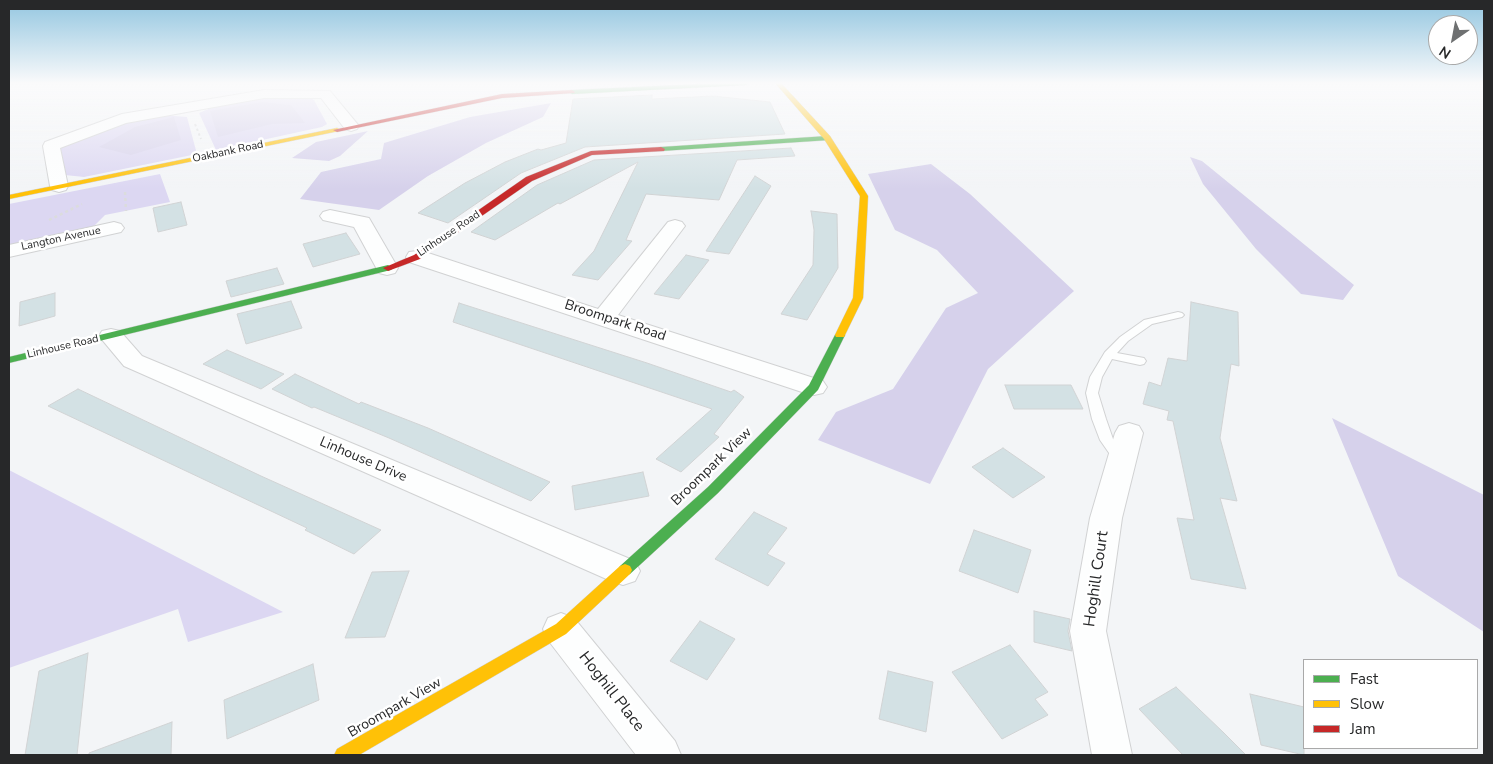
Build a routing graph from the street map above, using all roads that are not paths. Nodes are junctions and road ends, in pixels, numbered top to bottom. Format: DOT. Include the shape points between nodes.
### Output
graph roads {
  1 [pos="124,119"];
  2 [pos="344,119"];
  3 [pos="387,119"];
  4 [pos="809,119"];
  5 [pos="350,126"];
  6 [pos="826,138"];
  7 [pos="59,186"];
  8 [pos="9,197"];
  9 [pos="330,216"];
  10 [pos="675,226"];
  11 [pos="114,228"];
  12 [pos="9,251"];
  13 [pos="417,257"];
  14 [pos="387,268"];
  15 [pos="1178,315"];
  16 [pos="604,317"];
  17 [pos="111,336"];
  18 [pos="1109,355"];
  19 [pos="9,360"];
  20 [pos="1140,361"];
  21 [pos="814,387"];
  22 [pos="1125,446"];
  23 [pos="624,571"];
  24 [pos="561,630"];
  25 [pos="343,755"];
  26 [pos="661,755"];
  27 [pos="1112,755"];
  1 -- 7 [label="street" via="50,146"];
  2 -- 5 [label="street"];
  3 -- 5 [label="street, Oakbank Road"];
  4 -- 6 [label="street, Broompark View"];
  5 -- 7 [label="street, Oakbank Road"];
  6 -- 13 [label="street, Linhouse Road" via="592,153 529,179"];
  6 -- 21 [label="street, Broompark View" via="864,196 858,298"];
  7 -- 8 [label="street, Oakbank Road"];
  9 -- 14 [label="street" via="362,222"];
  10 -- 16 [label="street"];
  11 -- 12 [label="street, Langton Avenue"];
  13 -- 14 [label="street, Linhouse Road"];
  13 -- 16 [label="street, Broompark Road"];
  14 -- 17 [label="street, Linhouse Road"];
  15 -- 18 [label="lane" via="1148,322 1124,338"];
  16 -- 21 [label="street, Broompark Road"];
  17 -- 19 [label="street, Linhouse Road"];
  17 -- 23 [label="street, Linhouse Drive" via="132,361"];
  18 -- 20 [label="lane"];
  18 -- 22 [label="lane" via="1096,377 1092,393 1107,440"];
  21 -- 23 [label="street, Broompark View" via="713,490"];
  22 -- 27 [label="street, Hoghill Court" via="1106,518 1088,631"];
  23 -- 24 [label="street, Broompark View"];
  24 -- 25 [label="street, Broompark View"];
  24 -- 26 [label="street, Hoghill Place"];
}
